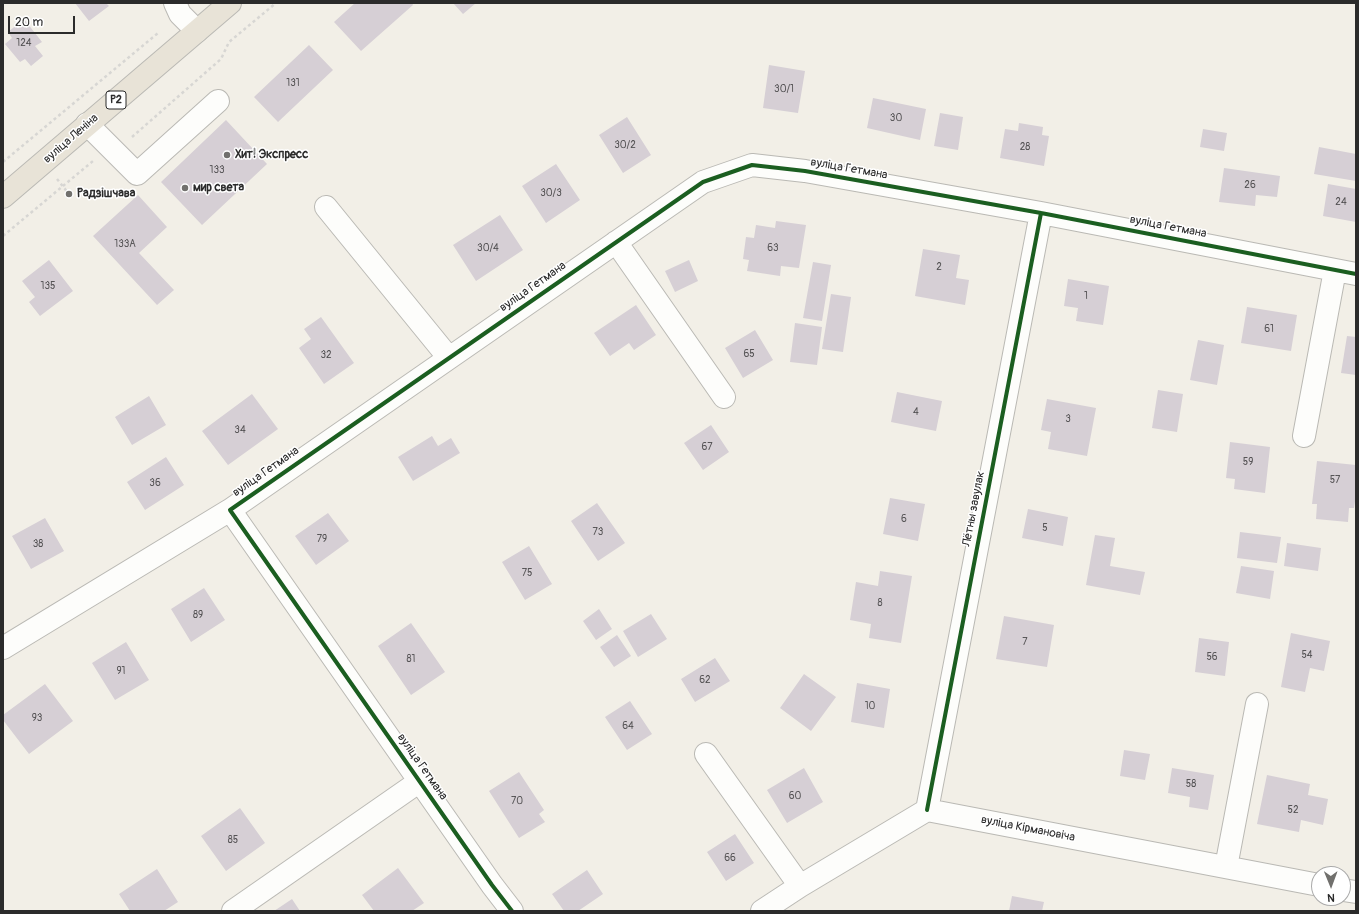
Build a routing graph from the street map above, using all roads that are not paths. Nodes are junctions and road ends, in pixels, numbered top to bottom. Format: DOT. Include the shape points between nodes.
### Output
graph roads {
  1 [pos="230,3"];
  2 [pos="178,8"];
  3 [pos="197,31"];
  4 [pos="218,101"];
  5 [pos="87,124"];
  6 [pos="3,197"];
  7 [pos="326,207"];
  8 [pos="1041,213"];
  9 [pos="616,242"];
  10 [pos="1334,270"];
  11 [pos="1356,274"];
  12 [pos="449,358"];
  13 [pos="724,397"];
  14 [pos="1304,436"];
  15 [pos="230,510"];
  16 [pos="3,648"];
  17 [pos="1257,704"];
  18 [pos="706,754"];
  19 [pos="420,781"];
  20 [pos="927,810"];
  21 [pos="1226,867"];
  22 [pos="1311,883"];
  23 [pos="800,886"];
  24 [pos="233,911"];
  25 [pos="512,911"];
  26 [pos="762,911"];
  1 -- 3 [label="main road, вуліца Леніна / Р2"];
  2 -- 3 [label="street"];
  3 -- 5 [label="main road, вуліца Леніна / Р2"];
  4 -- 5 [label="street" via="137,174"];
  5 -- 6 [label="main road, вуліца Леніна / Р2"];
  7 -- 12 [label="street"];
  8 -- 9 [label="street, вуліца Гетмана" via="805,171 752,165 703,182"];
  8 -- 10 [label="street, вуліца Гетмана"];
  8 -- 20 [label="street, Лётны завулак"];
  9 -- 12 [label="street, вуліца Гетмана"];
  9 -- 13 [label="street"];
  10 -- 11 [label="street, вуліца Гетмана"];
  10 -- 14 [label="street"];
  12 -- 15 [label="street, вуліца Гетмана"];
  15 -- 16 [label="street, вуліца Гетмана"];
  15 -- 19 [label="street, вуліца Гетмана"];
  17 -- 21 [label="street"];
  18 -- 23 [label="street"];
  19 -- 24 [label="street"];
  19 -- 25 [label="street, вуліца Гетмана"];
  20 -- 21 [label="street, вуліца Кірмановіча"];
  20 -- 23 [label="street"];
  21 -- 22 [label="street, вуліца Кірмановіча"];
  23 -- 26 [label="street"];
}
